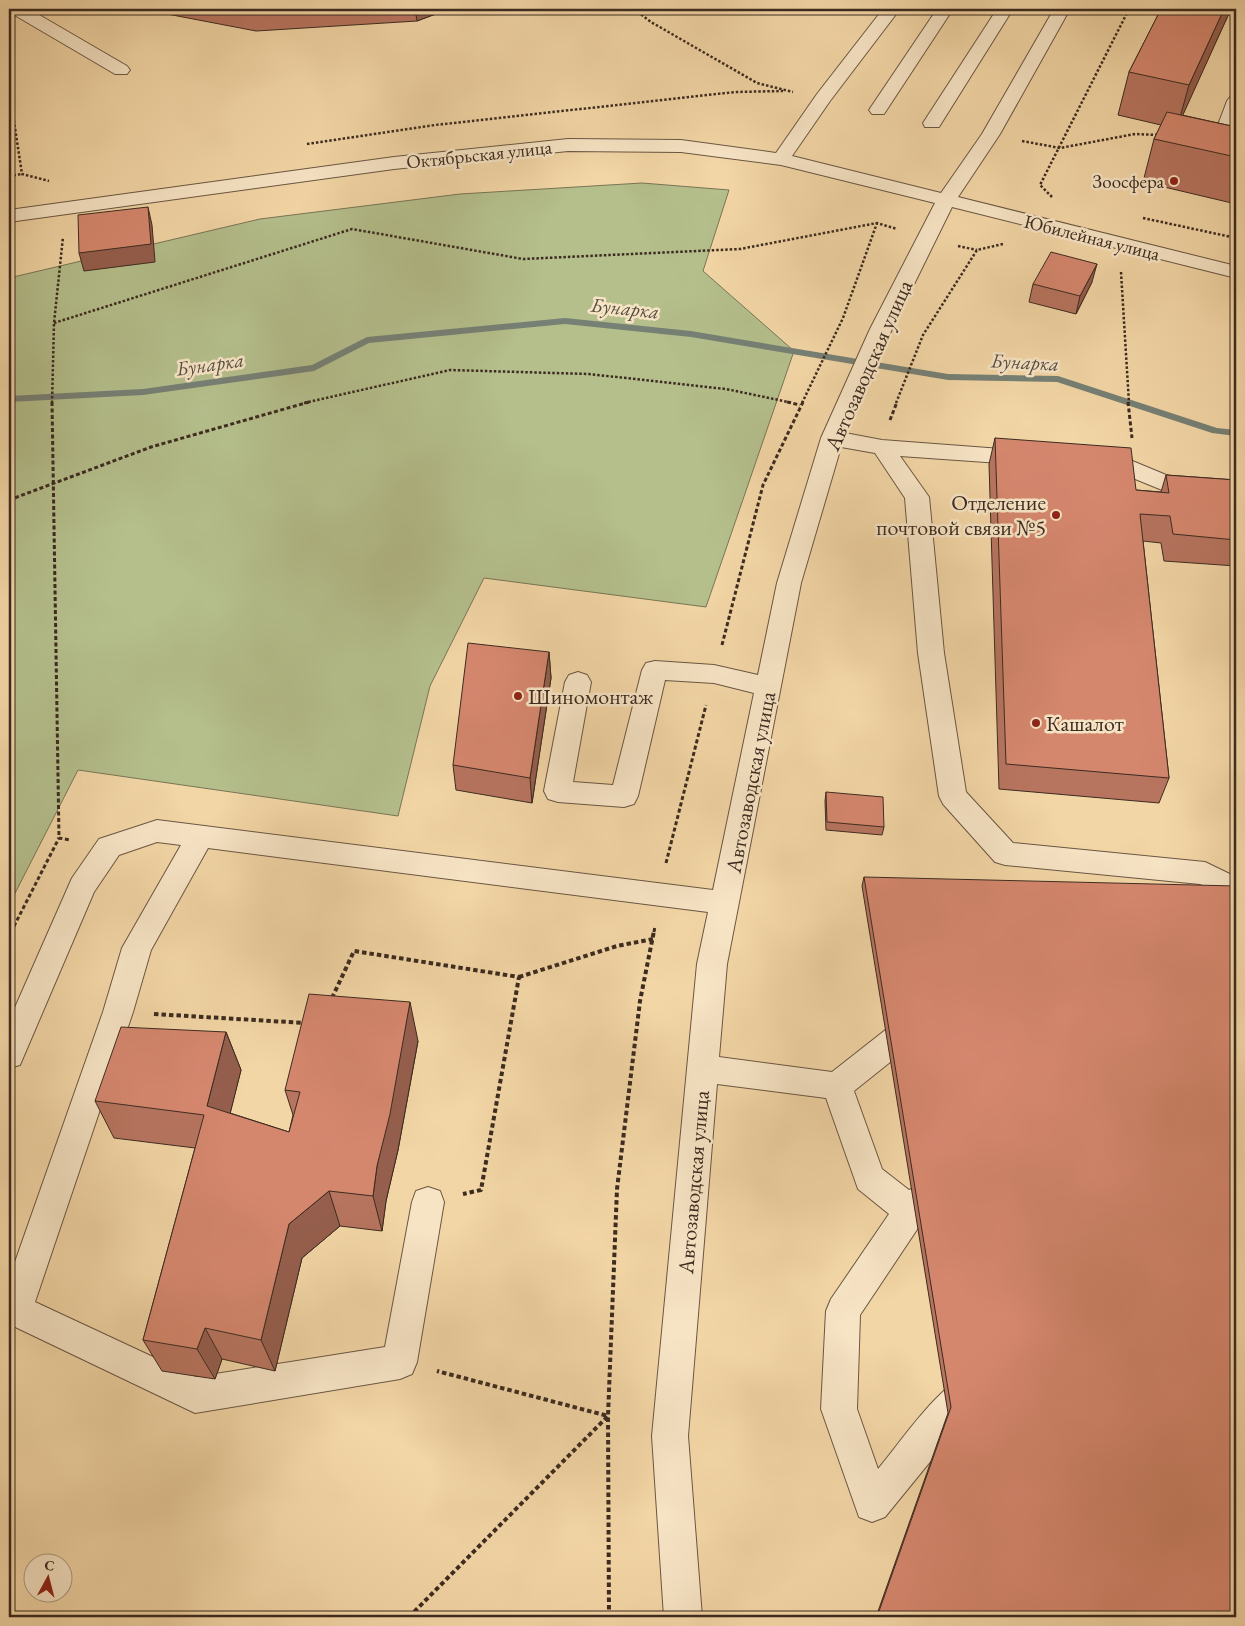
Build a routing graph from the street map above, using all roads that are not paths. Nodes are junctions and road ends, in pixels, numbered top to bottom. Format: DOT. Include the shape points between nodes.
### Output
graph roads {
  1 [pos="17,9"];
  2 [pos="892,9"];
  3 [pos="946,9"];
  4 [pos="1005,9"];
  5 [pos="1062,9"];
  6 [pos="121,70"];
  7 [pos="1236,101"];
  8 [pos="878,110"];
  9 [pos="932,123"];
  10 [pos="1236,142"];
  11 [pos="781,159"];
  12 [pos="947,199"];
  13 [pos="9,216"];
  14 [pos="1236,272"];
  15 [pos="832,438"];
  16 [pos="882,447"];
  17 [pos="1236,490"];
  18 [pos="578,682"];
  19 [pos="768,687"];
  20 [pos="201,835"];
  21 [pos="1236,891"];
  22 [pos="726,903"];
  23 [pos="937,1007"];
  24 [pos="9,1055"];
  25 [pos="703,1069"];
  26 [pos="838,1086"];
  27 [pos="946,1177"];
  28 [pos="428,1202"];
  29 [pos="910,1211"];
  30 [pos="999,1367"];
  31 [pos="683,1617"];
  1 -- 6 [label="street"];
  2 -- 11 [label="street" via="823,98"];
  3 -- 8 [label="street"];
  4 -- 9 [label="street"];
  5 -- 12 [label="street, Автозаводская улица" via="991,134"];
  7 -- 10 [label="street" via="1222,138"];
  11 -- 12 [label="street, Октябрьская улица"];
  11 -- 13 [label="street, Октябрьская улица" via="681,146 568,145 394,163"];
  12 -- 14 [label="street, Юбилейная улица"];
  12 -- 15 [label="street, Автозаводская улица" via="881,329"];
  15 -- 16 [label="street"];
  15 -- 19 [label="street, Автозаводская улица" via="789,583"];
  16 -- 17 [label="street" via="1122,465 1167,484"];
  16 -- 21 [label="street" via="917,497 931,653 953,796 1005,854 1205,872"];
  18 -- 19 [label="street" via="558,791 624,796 655,670 714,674"];
  19 -- 22 [label="street, Автозаводская улица"];
  20 -- 22 [label="street"];
  20 -- 24 [label="street" via="157,830 109,847 82,886"];
  20 -- 28 [label="street" via="137,948 16,1310 195,1395 400,1362"];
  22 -- 25 [label="street, Автозаводская улица" via="712,964"];
  23 -- 26 [label="street"];
  25 -- 26 [label="street"];
  25 -- 31 [label="street, Автозаводская улица" via="670,1436"];
  26 -- 29 [label="street" via="868,1178"];
  27 -- 29 [label="street"];
  29 -- 30 [label="street" via="843,1312 839,1409 872,1504 948,1413"];
}
